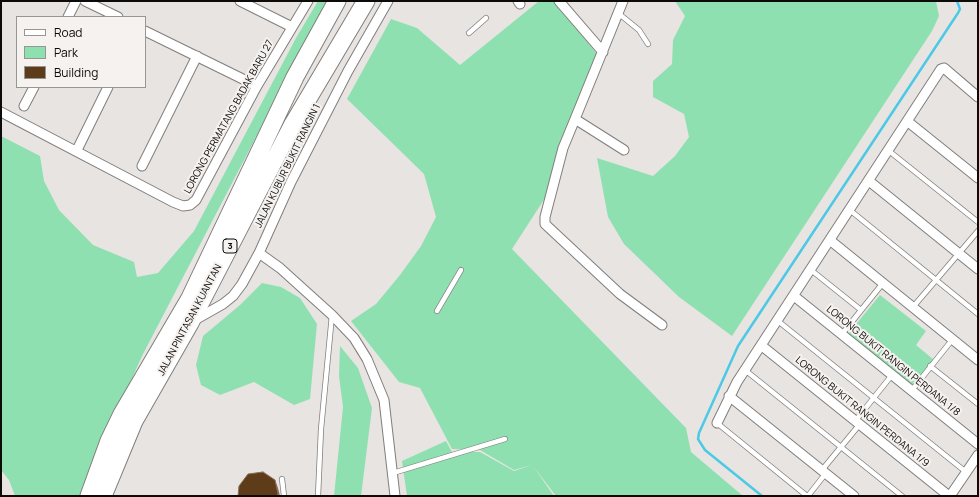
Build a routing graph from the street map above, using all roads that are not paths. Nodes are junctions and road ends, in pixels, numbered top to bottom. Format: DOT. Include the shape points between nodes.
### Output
graph roads {
  1 [pos="76,1"];
  2 [pos="85,1"];
  3 [pos="240,1"];
  4 [pos="308,1"];
  5 [pos="337,1"];
  6 [pos="358,1"];
  7 [pos="366,1"];
  8 [pos="388,1"];
  9 [pos="558,1"];
  10 [pos="623,1"];
  11 [pos="618,14"];
  12 [pos="68,16"];
  13 [pos="116,16"];
  14 [pos="486,18"];
  15 [pos="352,24"];
  16 [pos="292,27"];
  17 [pos="146,31"];
  18 [pos="469,33"];
  19 [pos="648,44"];
  20 [pos="603,52"];
  21 [pos="197,56"];
  22 [pos="257,86"];
  23 [pos="33,88"];
  24 [pos="108,88"];
  25 [pos="978,97"];
  26 [pos="24,106"];
  27 [pos="1,112"];
  28 [pos="575,119"];
  29 [pos="907,121"];
  30 [pos="77,150"];
  31 [pos="624,150"];
  32 [pos="889,151"];
  33 [pos="142,166"];
  34 [pos="978,178"];
  35 [pos="869,181"];
  36 [pos="850,211"];
  37 [pos="978,222"];
  38 [pos="978,231"];
  39 [pos="831,240"];
  40 [pos="259,253"];
  41 [pos="959,254"];
  42 [pos="978,269"];
  43 [pos="461,270"];
  44 [pos="811,270"];
  45 [pos="935,279"];
  46 [pos="882,283"];
  47 [pos="794,296"];
  48 [pos="913,307"];
  49 [pos="861,310"];
  50 [pos="437,311"];
  51 [pos="978,314"];
  52 [pos="332,315"];
  53 [pos="778,321"];
  54 [pos="190,323"];
  55 [pos="662,325"];
  56 [pos="842,334"];
  57 [pos="952,340"];
  58 [pos="762,346"];
  59 [pos="978,360"];
  60 [pos="930,366"];
  61 [pos="745,370"];
  62 [pos="892,375"];
  63 [pos="912,390"];
  64 [pos="729,396"];
  65 [pos="874,397"];
  66 [pos="978,404"];
  67 [pos="858,422"];
  68 [pos="717,423"];
  69 [pos="505,439"];
  70 [pos="978,444"];
  71 [pos="841,447"];
  72 [pos="978,455"];
  73 [pos="824,472"];
  74 [pos="966,472"];
  75 [pos="393,473"];
  76 [pos="282,479"];
  77 [pos="89,496"];
  78 [pos="103,496"];
  79 [pos="284,496"];
  80 [pos="318,496"];
  81 [pos="395,496"];
  82 [pos="807,496"];
  83 [pos="854,496"];
  84 [pos="902,496"];
  85 [pos="950,496"];
  1 -- 12 [label="street"];
  2 -- 13 [label="street"];
  3 -- 16 [label="street"];
  4 -- 16 [label="street, LORONG PERMATANG BADAK BARU 27"];
  5 -- 77 [label="highway, JALAN PINTASAN KUANTAN / 3" via="295,77 190,298 122,414"];
  6 -- 15 [label="highway"];
  7 -- 15 [label="highway, JALAN PINTASAN KUANTAN / 3"];
  8 -- 40 [label="street, JALAN KUBUR BUKIT RANGIN 1" via="348,71 291,182"];
  9 -- 20 [label="street"];
  10 -- 11 [label="street"];
  11 -- 19 [label="lane" via="639,30"];
  11 -- 20 [label="street"];
  14 -- 18 [label="lane"];
  15 -- 54 [label="highway, JALAN PINTASAN KUANTAN / 3" via="275,156"];
  16 -- 22 [label="street, LORONG PERMATANG BADAK BARU 27"];
  17 -- 21 [label="street"];
  20 -- 28 [label="street"];
  21 -- 22 [label="street"];
  21 -- 33 [label="street"];
  22 -- 30 [label="street, LORONG PERMATANG BADAK BARU 27" via="196,200 190,205 183,206 173,202"];
  23 -- 26 [label="street"];
  24 -- 30 [label="street"];
  25 -- 29 [label="street" via="942,68"];
  27 -- 30 [label="street, LORONG PERMATANG BADAK BARU 27"];
  28 -- 31 [label="street"];
  28 -- 55 [label="street" via="563,148 545,224 620,294"];
  29 -- 32 [label="street"];
  29 -- 34 [label="street"];
  32 -- 35 [label="street"];
  32 -- 37 [label="lane"];
  35 -- 36 [label="street"];
  35 -- 41 [label="street"];
  36 -- 39 [label="street"];
  36 -- 45 [label="lane"];
  38 -- 41 [label="lane"];
  39 -- 44 [label="street"];
  39 -- 46 [label="street"];
  40 -- 52 [label="street" via="280,268"];
  40 -- 54 [label="street, JALAN KUBUR BUKIT RANGIN 1" via="233,296"];
  41 -- 42 [label="street"];
  41 -- 45 [label="lane"];
  43 -- 50 [label="lane"];
  44 -- 47 [label="street"];
  44 -- 49 [label="lane"];
  45 -- 48 [label="lane"];
  45 -- 51 [label="lane"];
  46 -- 48 [label="street"];
  46 -- 49 [label="lane"];
  47 -- 53 [label="street"];
  47 -- 56 [label="street, LORONG BUKIT RANGIN PERDANA 1/8"];
  48 -- 57 [label="street"];
  49 -- 56 [label="lane"];
  52 -- 75 [label="street" via="354,338 378,383 384,400"];
  52 -- 80 [label="lane" via="321,429"];
  53 -- 58 [label="street"];
  53 -- 65 [label="lane"];
  54 -- 78 [label="highway, JALAN PINTASAN KUANTAN / 3" via="134,421"];
  56 -- 62 [label="street, LORONG BUKIT RANGIN PERDANA 1/8"];
  57 -- 59 [label="street"];
  57 -- 60 [label="lane"];
  58 -- 61 [label="street"];
  58 -- 67 [label="street, LORONG BUKIT RANGIN PERDANA 1/9"];
  60 -- 63 [label="lane"];
  60 -- 66 [label="lane"];
  61 -- 64 [label="street"];
  61 -- 71 [label="lane"];
  62 -- 63 [label="street, LORONG BUKIT RANGIN PERDANA 1/8"];
  62 -- 65 [label="lane"];
  63 -- 70 [label="street, LORONG BUKIT RANGIN PERDANA 1/8"];
  64 -- 68 [label="street"];
  64 -- 73 [label="street"];
  65 -- 67 [label="lane"];
  65 -- 74 [label="lane"];
  67 -- 71 [label="lane"];
  67 -- 85 [label="street, LORONG BUKIT RANGIN PERDANA 1/9"];
  68 -- 82 [label="lane"];
  69 -- 75 [label="lane"];
  71 -- 73 [label="lane"];
  71 -- 84 [label="lane"];
  72 -- 74 [label="street"];
  73 -- 82 [label="lane"];
  73 -- 83 [label="street"];
  74 -- 85 [label="street"];
  75 -- 81 [label="street"];
  76 -- 79 [label="lane"];
}
